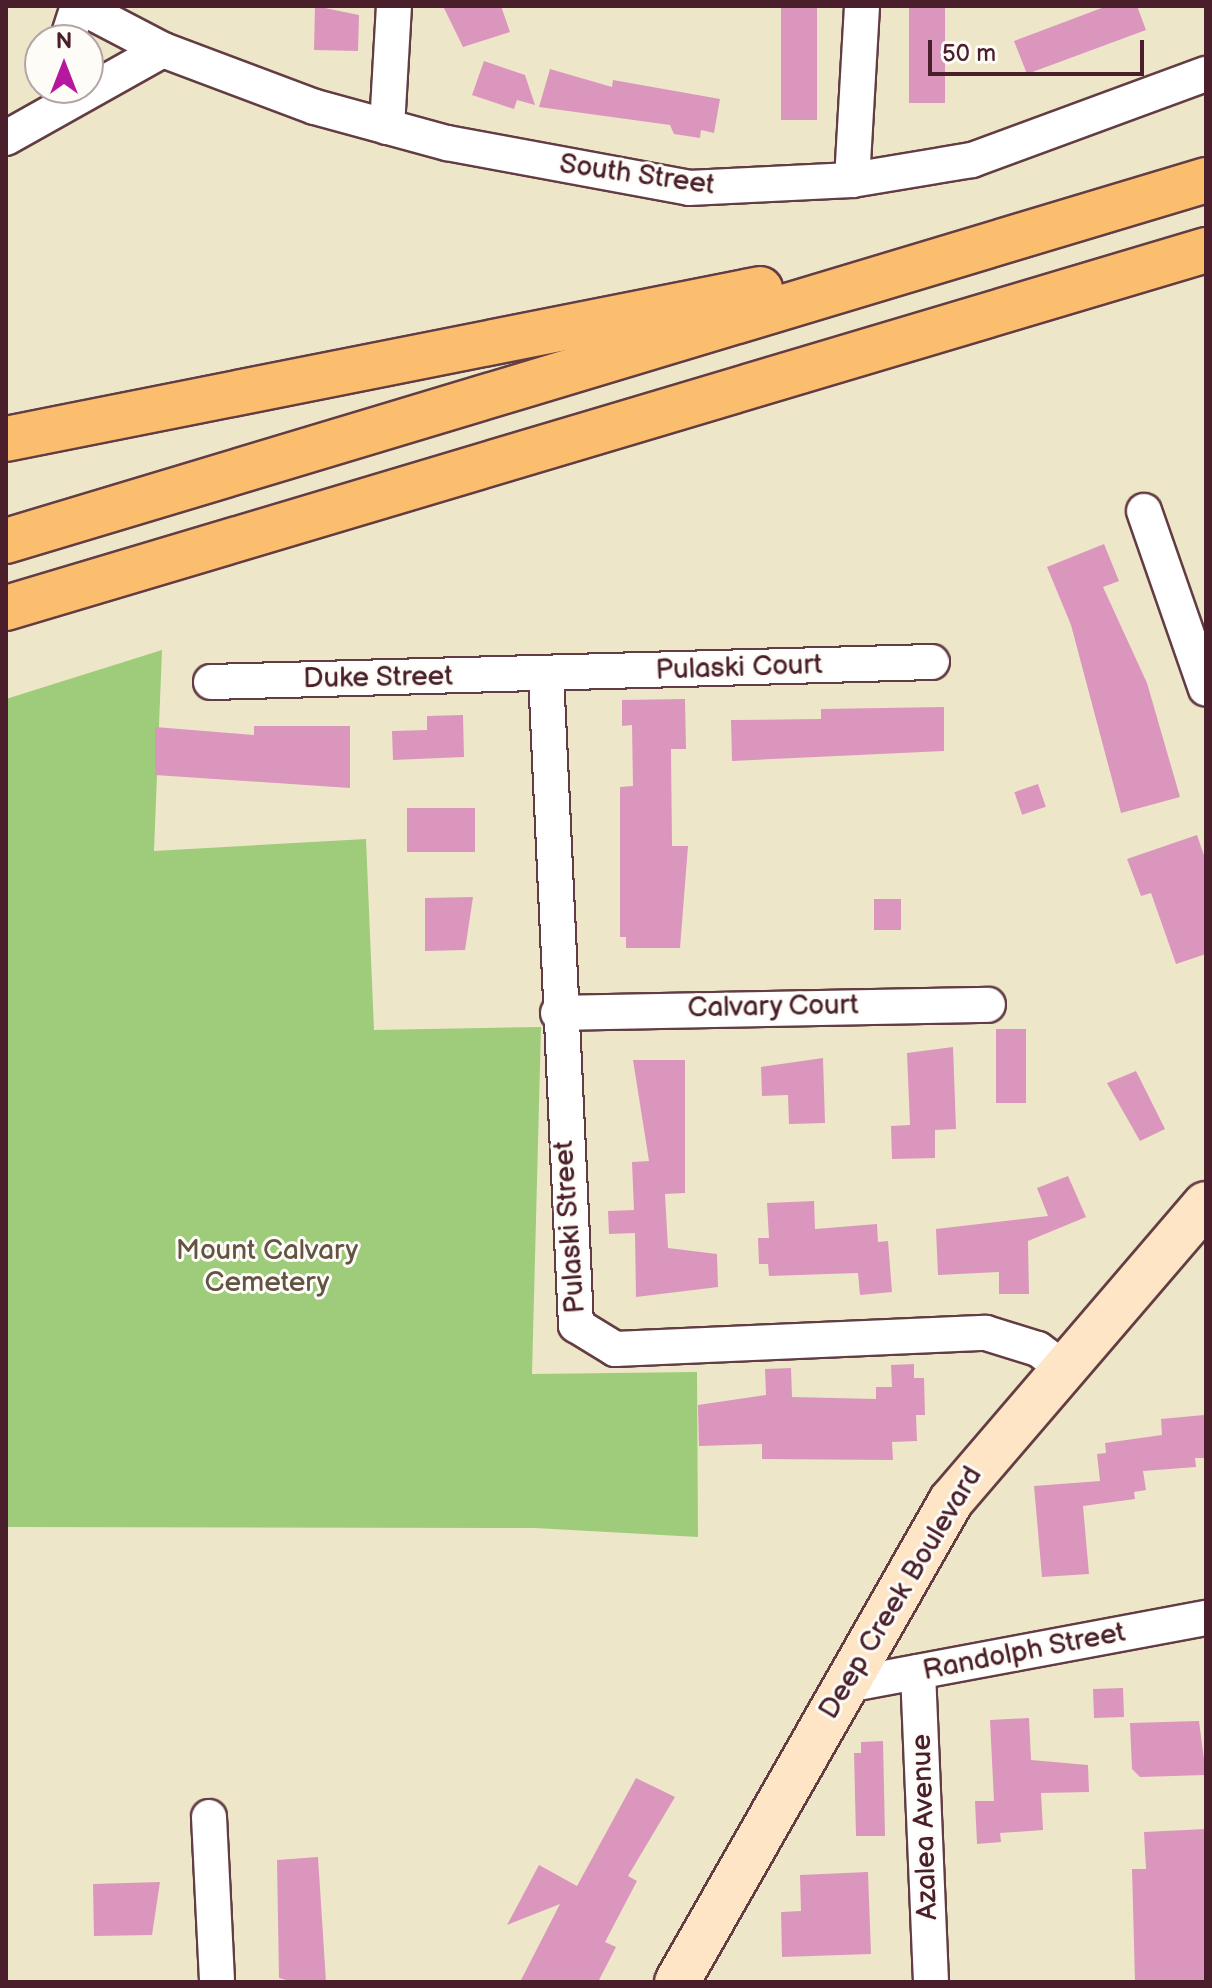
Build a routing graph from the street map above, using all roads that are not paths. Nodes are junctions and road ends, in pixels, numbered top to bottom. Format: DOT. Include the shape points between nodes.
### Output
graph roads {
  1 [pos="78,6"];
  2 [pos="394,6"];
  3 [pos="862,6"];
  4 [pos="163,50"];
  5 [pos="1206,74"];
  6 [pos="104,77"];
  7 [pos="48,104"];
  8 [pos="387,127"];
  9 [pos="6,138"];
  10 [pos="852,180"];
  11 [pos="1206,180"];
  12 [pos="1206,250"];
  13 [pos="936,261"];
  14 [pos="6,439"];
  15 [pos="1144,511"];
  16 [pos="6,541"];
  17 [pos="6,608"];
  18 [pos="1193,609"];
  19 [pos="932,662"];
  20 [pos="546,674"];
  21 [pos="211,682"];
  22 [pos="1206,689"];
  23 [pos="988,1005"];
  24 [pos="558,1013"];
  25 [pos="1206,1204"];
  26 [pos="1062,1367"];
  27 [pos="1206,1618"];
  28 [pos="918,1672"];
  29 [pos="842,1686"];
  30 [pos="209,1817"];
  31 [pos="217,1982"];
  32 [pos="677,1982"];
  33 [pos="931,1982"];
  1 -- 4 [label="street, South Street"];
  2 -- 8 [label="street"];
  3 -- 10 [label="street"];
  4 -- 6 [label="street"];
  4 -- 8 [label="street, South Street"];
  5 -- 10 [label="street, South Street" via="972,160"];
  7 -- 9 [label="street"];
  8 -- 10 [label="street, South Street" via="689,188"];
  11 -- 13 [label="highway"];
  12 -- 17 [label="highway"];
  13 -- 14 [label="highway" via="666,305 227,400"];
  13 -- 16 [label="highway"];
  15 -- 18 [label="street"];
  18 -- 22 [label="street"];
  19 -- 20 [label="street, Pulaski Court"];
  20 -- 21 [label="street, Duke Street"];
  20 -- 24 [label="street, Pulaski Street"];
  23 -- 24 [label="street, Calvary Court"];
  24 -- 26 [label="street, Pulaski Street" via="570,1308 587,1338 615,1349 986,1333 1038,1349"];
  25 -- 26 [label="street, Deep Creek Boulevard"];
  26 -- 29 [label="street, Deep Creek Boulevard" via="951,1501"];
  27 -- 28 [label="street, Randolph Street"];
  28 -- 29 [label="street, Randolph Street"];
  28 -- 33 [label="street, Azalea Avenue"];
  29 -- 32 [label="street, Deep Creek Boulevard"];
  30 -- 31 [label="street"];
}
